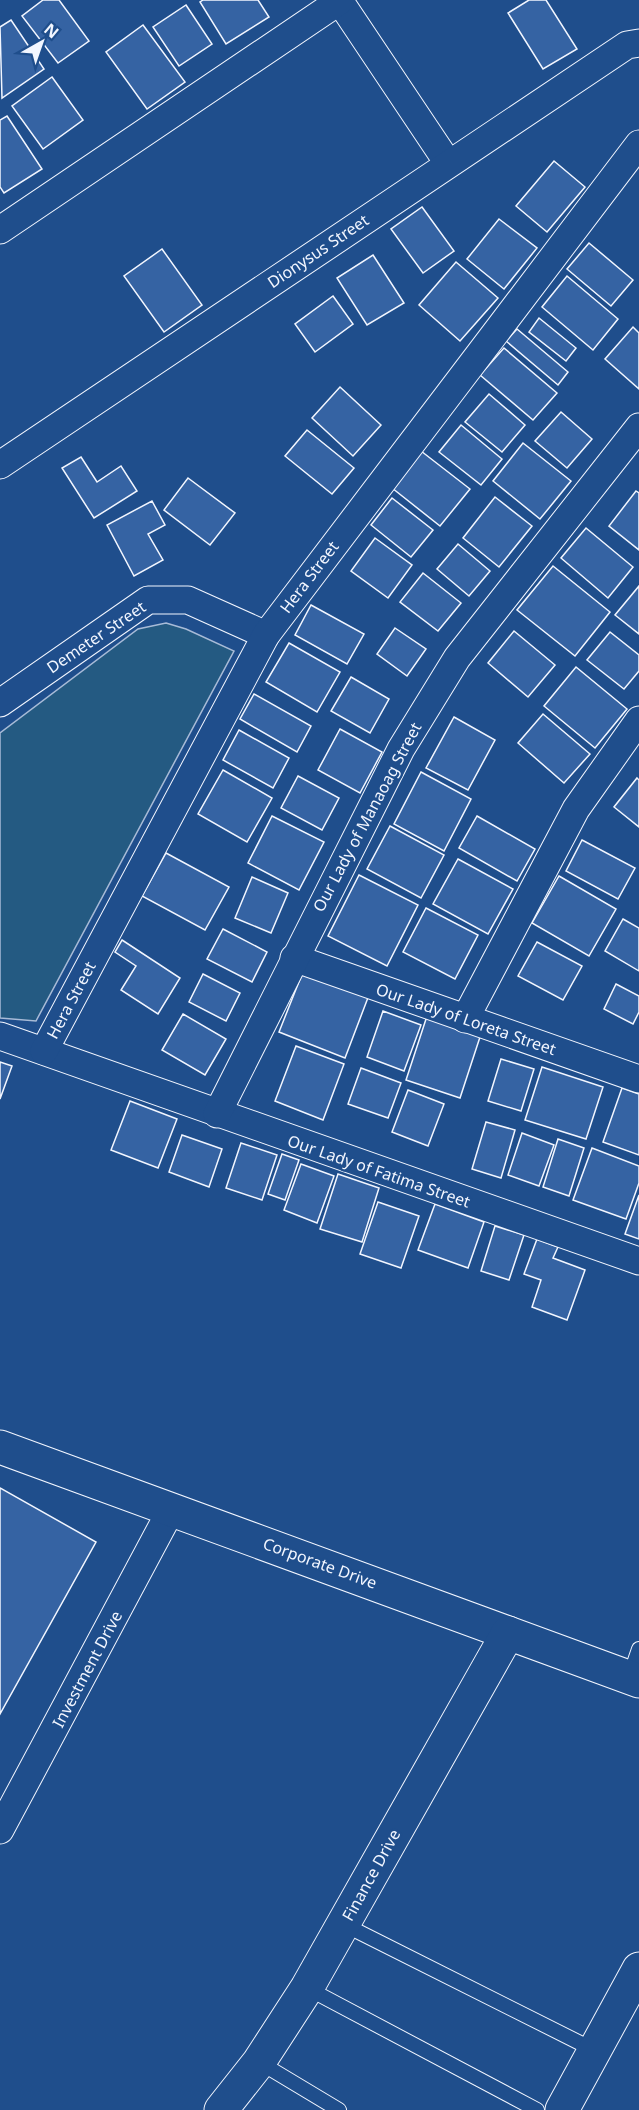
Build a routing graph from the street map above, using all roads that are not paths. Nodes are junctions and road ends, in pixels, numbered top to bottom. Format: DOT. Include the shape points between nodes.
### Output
graph roads {
  1 [pos="340,0"];
  2 [pos="639,43"];
  3 [pos="639,144"];
  4 [pos="448,163"];
  5 [pos="0,230"];
  6 [pos="639,428"];
  7 [pos="0,465"];
  8 [pos="266,635"];
  9 [pos="0,703"];
  10 [pos="639,720"];
  11 [pos="294,958"];
  12 [pos="465,1019"];
  13 [pos="0,1036"];
  14 [pos="44,1052"];
  15 [pos="639,1079"];
  16 [pos="217,1114"];
  17 [pos="639,1261"];
  18 [pos="0,1447"];
  19 [pos="172,1508"];
  20 [pos="508,1633"];
  21 [pos="636,1669"];
  22 [pos="0,1830"];
  23 [pos="343,1924"];
  24 [pos="639,1969"];
  25 [pos="307,1988"];
  26 [pos="594,2050"];
  27 [pos="260,2062"];
  28 [pos="221,2110"];
  29 [pos="339,2110"];
  30 [pos="537,2110"];
  31 [pos="562,2110"];
  1 -- 4 [label="street"];
  1 -- 5 [label="street"];
  2 -- 4 [label="street, Dionysus Street" via="627,45"];
  3 -- 8 [label="street, Hera Street"];
  4 -- 7 [label="street, Dionysus Street"];
  6 -- 11 [label="street, Our Lady of Manaoag Street" via="457,658 400,749"];
  8 -- 9 [label="street, Demeter Street" via="188,600 148,600"];
  8 -- 14 [label="street, Hera Street"];
  10 -- 12 [label="street" via="576,809"];
  11 -- 12 [label="street, Our Lady of Loreta Street"];
  11 -- 16 [label="street, Our Lady of Manaoag Street"];
  12 -- 15 [label="street, Our Lady of Loreta Street"];
  13 -- 14 [label="street, Our Lady of Fatima Street"];
  14 -- 16 [label="street, Our Lady of Fatima Street"];
  16 -- 17 [label="street, Our Lady of Fatima Street"];
  18 -- 19 [label="main road, Corporate Drive"];
  19 -- 20 [label="main road, Corporate Drive"];
  19 -- 22 [label="street, Investment Drive"];
  20 -- 21 [label="main road, Corporate Drive"];
  20 -- 23 [label="main road, Finance Drive"];
  23 -- 25 [label="main road, Finance Drive"];
  23 -- 26 [label="lane"];
  24 -- 26 [label="main road"];
  25 -- 27 [label="main road, Finance Drive"];
  25 -- 30 [label="lane"];
  26 -- 31 [label="main road"];
  27 -- 28 [label="main road, Finance Drive"];
  27 -- 29 [label="lane"];
}
